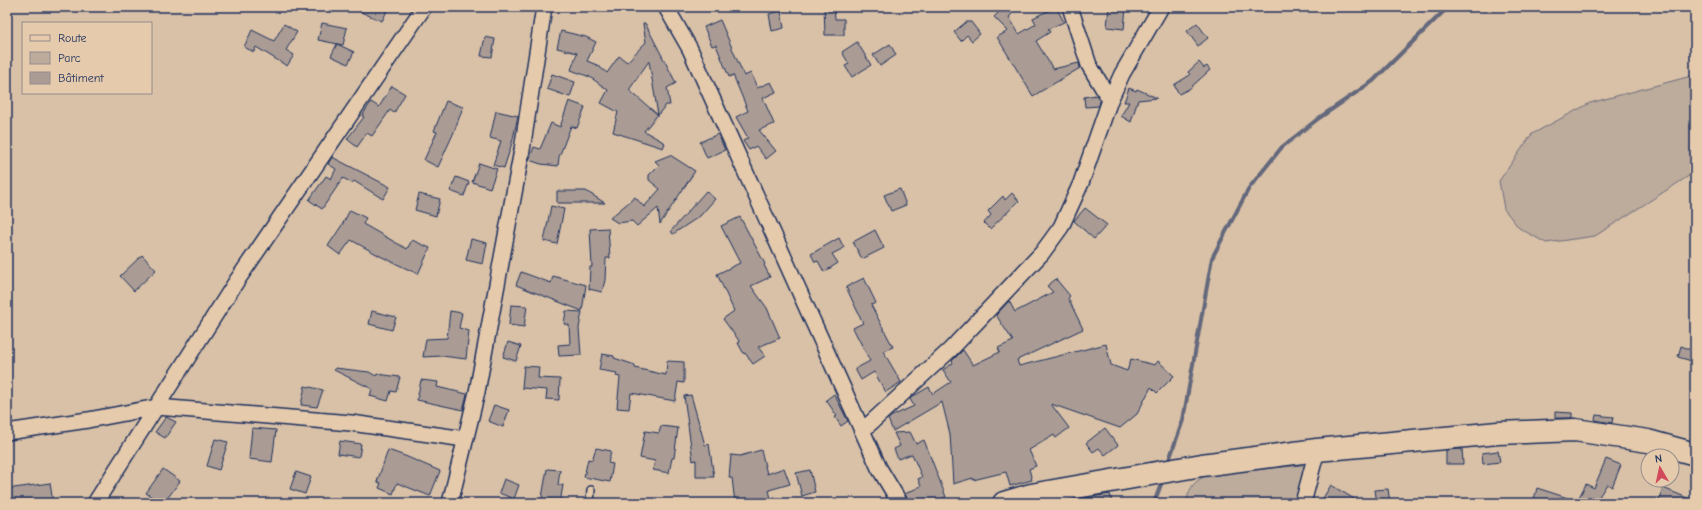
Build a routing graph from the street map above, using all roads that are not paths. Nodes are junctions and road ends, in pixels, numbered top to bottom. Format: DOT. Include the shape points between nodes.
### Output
graph roads {
  1 [pos="424,7"];
  2 [pos="544,7"];
  3 [pos="666,7"];
  4 [pos="1070,7"];
  5 [pos="1161,7"];
  6 [pos="1110,100"];
  7 [pos="157,407"];
  8 [pos="862,431"];
  9 [pos="7,432"];
  10 [pos="465,439"];
  11 [pos="1317,450"];
  12 [pos="1695,454"];
  13 [pos="591,490"];
  14 [pos="95,503"];
  15 [pos="450,503"];
  16 [pos="590,503"];
  17 [pos="900,503"];
  18 [pos="1004,503"];
  19 [pos="1303,503"];
  1 -- 7 [label="street" via="236,282"];
  2 -- 10 [label="street" via="522,150 477,392"];
  3 -- 8 [label="street" via="690,49"];
  4 -- 6 [label="street" via="1089,65"];
  5 -- 6 [label="street"];
  6 -- 8 [label="street" via="1081,183 1058,233 950,349"];
  7 -- 9 [label="street"];
  7 -- 10 [label="street" via="351,423"];
  7 -- 14 [label="street"];
  8 -- 17 [label="street" via="879,468"];
  10 -- 15 [label="street"];
  11 -- 12 [label="main road" via="1498,433 1575,430 1648,441"];
  11 -- 18 [label="main road" via="1132,476 1031,495"];
  11 -- 19 [label="street"];
  13 -- 16 [label="lane"];
}
